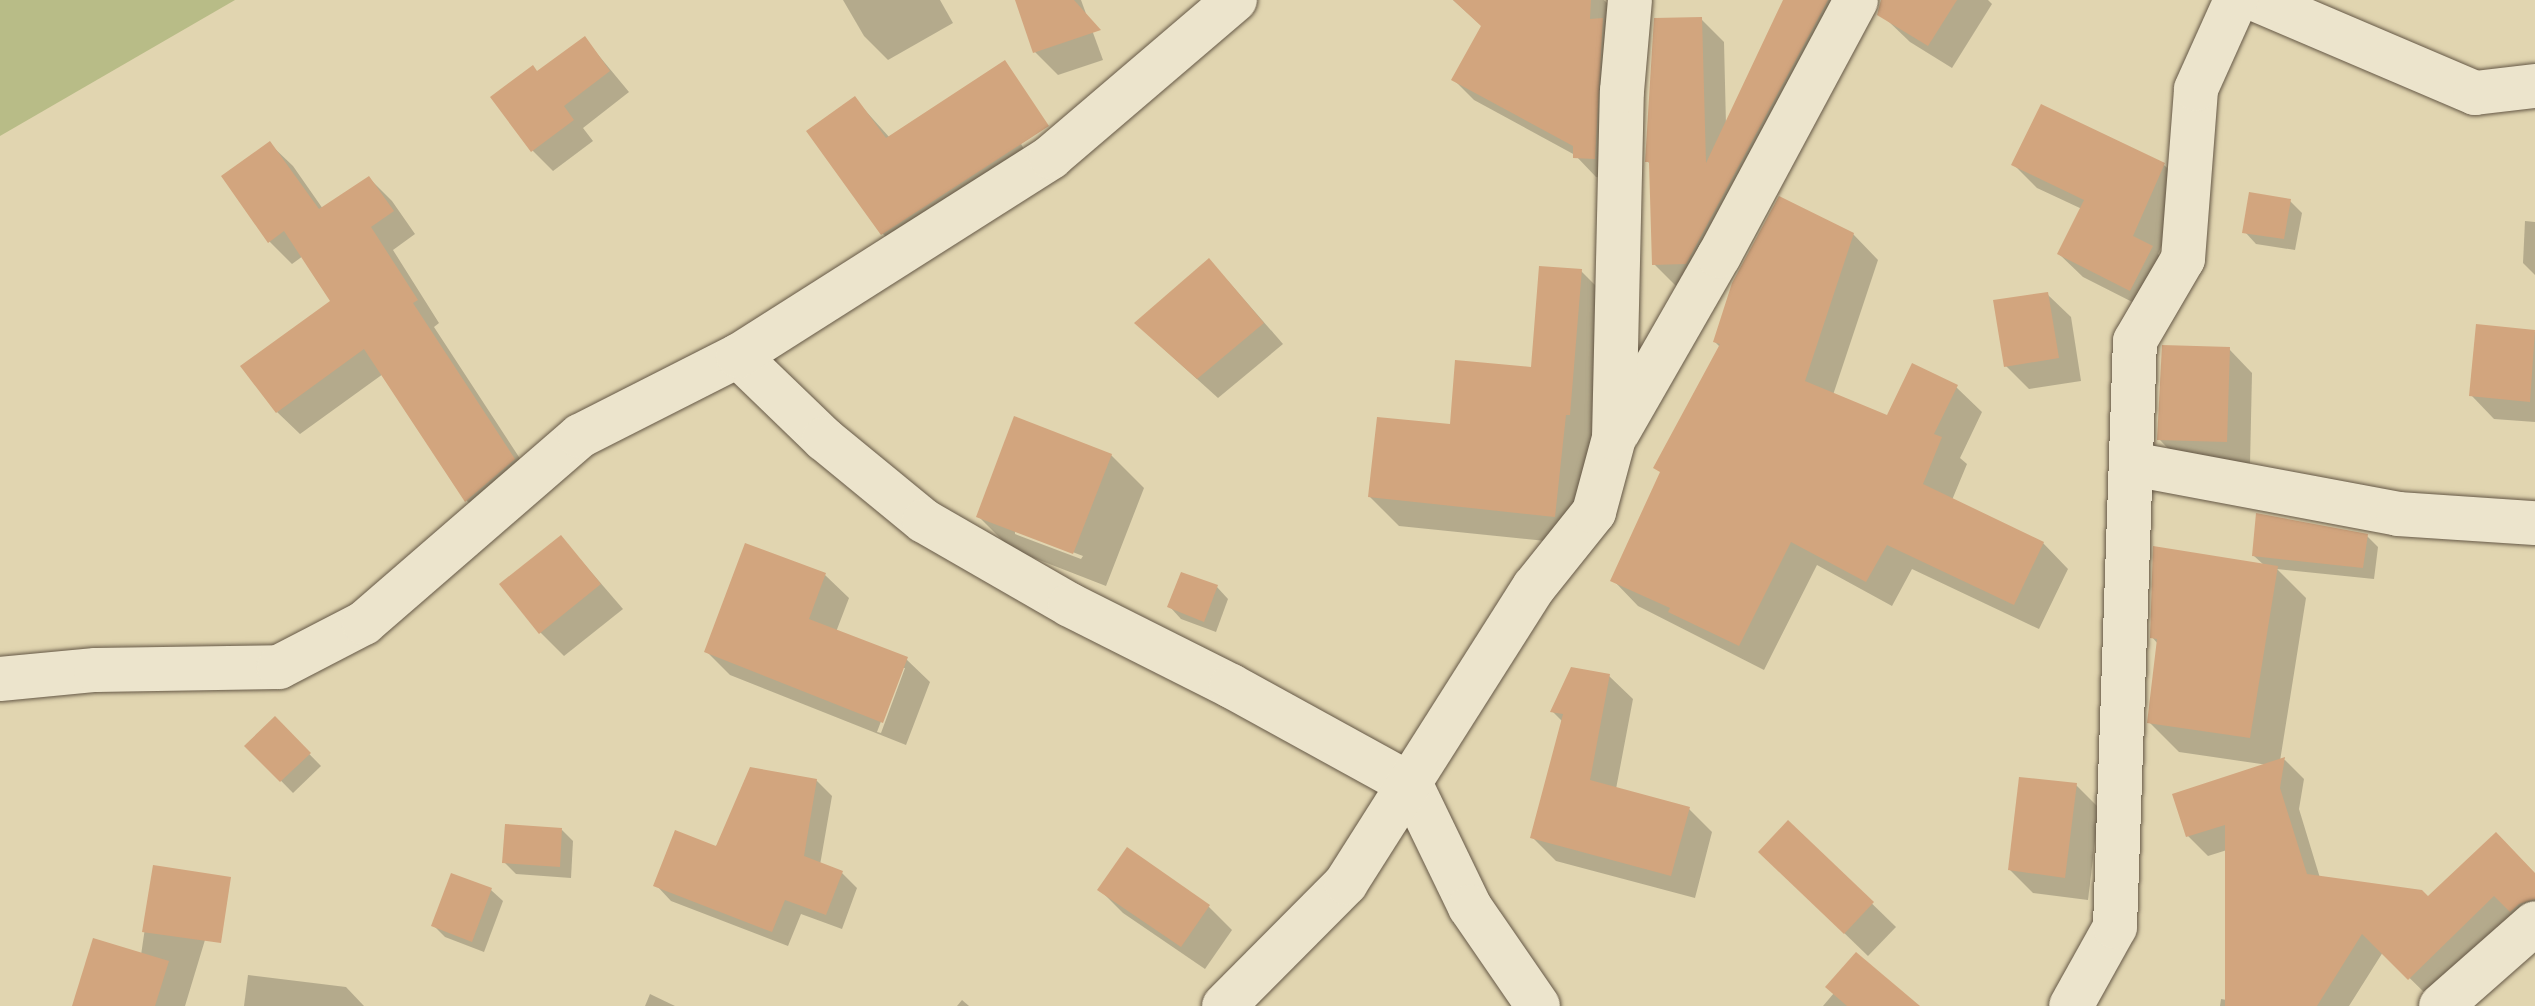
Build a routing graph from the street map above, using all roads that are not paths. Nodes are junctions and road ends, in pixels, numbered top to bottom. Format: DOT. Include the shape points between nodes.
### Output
graph roads {
  1 [pos="1235,0"];
  2 [pos="1630,0"];
  3 [pos="1856,0"];
  4 [pos="2236,0"];
  5 [pos="2257,0"];
  6 [pos="2535,86"];
  7 [pos="738,356"];
  8 [pos="1614,438"];
  9 [pos="2132,464"];
  10 [pos="2535,523"];
  11 [pos="0,679"];
  12 [pos="1411,785"];
  13 [pos="2535,923"];
  14 [pos="1224,1006"];
  15 [pos="1538,1006"];
  16 [pos="2071,1006"];
  17 [pos="2441,1006"];
  1 -- 7 [label="street" via="1051,157"];
  2 -- 8 [label="street" via="1622,91"];
  3 -- 8 [label="street"];
  4 -- 9 [label="street" via="2196,89 2183,259 2135,341"];
  5 -- 6 [label="street" via="2475,93"];
  7 -- 11 [label="street" via="580,436 364,623 279,667 96,670"];
  7 -- 12 [label="street" via="824,439 924,521 1070,605"];
  8 -- 12 [label="street" via="1594,512 1534,587"];
  9 -- 10 [label="street" via="2398,514"];
  9 -- 16 [label="street" via="2115,927"];
  12 -- 14 [label="street" via="1346,883"];
  12 -- 15 [label="street" via="1470,907"];
  13 -- 17 [label="street"];
}
